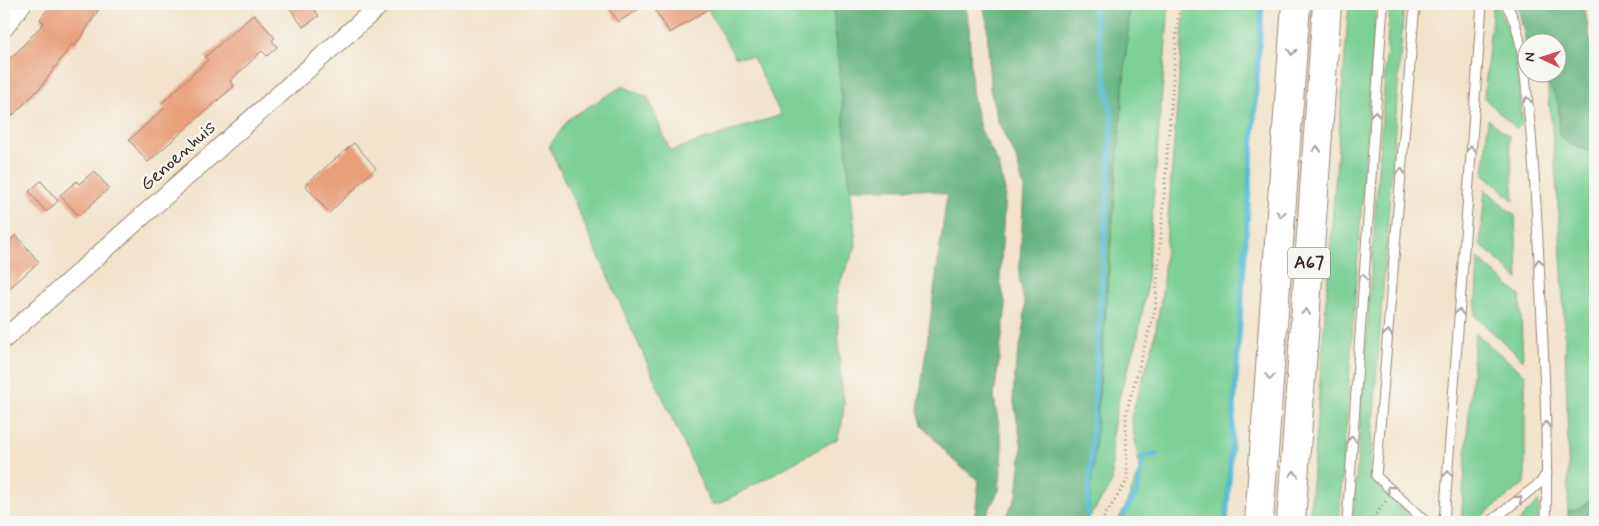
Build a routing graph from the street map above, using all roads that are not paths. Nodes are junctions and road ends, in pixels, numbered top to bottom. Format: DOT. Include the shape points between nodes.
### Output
graph roads {
  1 [pos="22,4"];
  2 [pos="381,4"];
  3 [pos="1296,4"];
  4 [pos="1327,4"];
  5 [pos="1383,4"];
  6 [pos="1415,4"];
  7 [pos="1482,4"];
  8 [pos="1506,4"];
  9 [pos="4,28"];
  10 [pos="4,339"];
  11 [pos="1547,474"];
  12 [pos="1259,522"];
  13 [pos="1291,522"];
  14 [pos="1346,522"];
  15 [pos="1426,522"];
  16 [pos="1444,522"];
  17 [pos="1490,522"];
  18 [pos="1546,522"];
  1 -- 9 [label="street"];
  2 -- 10 [label="street, Genoenhuis"];
  3 -- 12 [label="highway, A67, one-way"];
  13 -- 4 [label="highway, A67, one-way"];
  14 -- 5 [label="lane, one-way"];
  15 -- 6 [label="lane, one-way" via="1376,476"];
  16 -- 7 [label="lane, one-way"];
  11 -- 8 [label="lane, one-way" via="1533,155 1522,55"];
  17 -- 11 [label="lane, one-way"];
  11 -- 18 [label="lane"];
}
